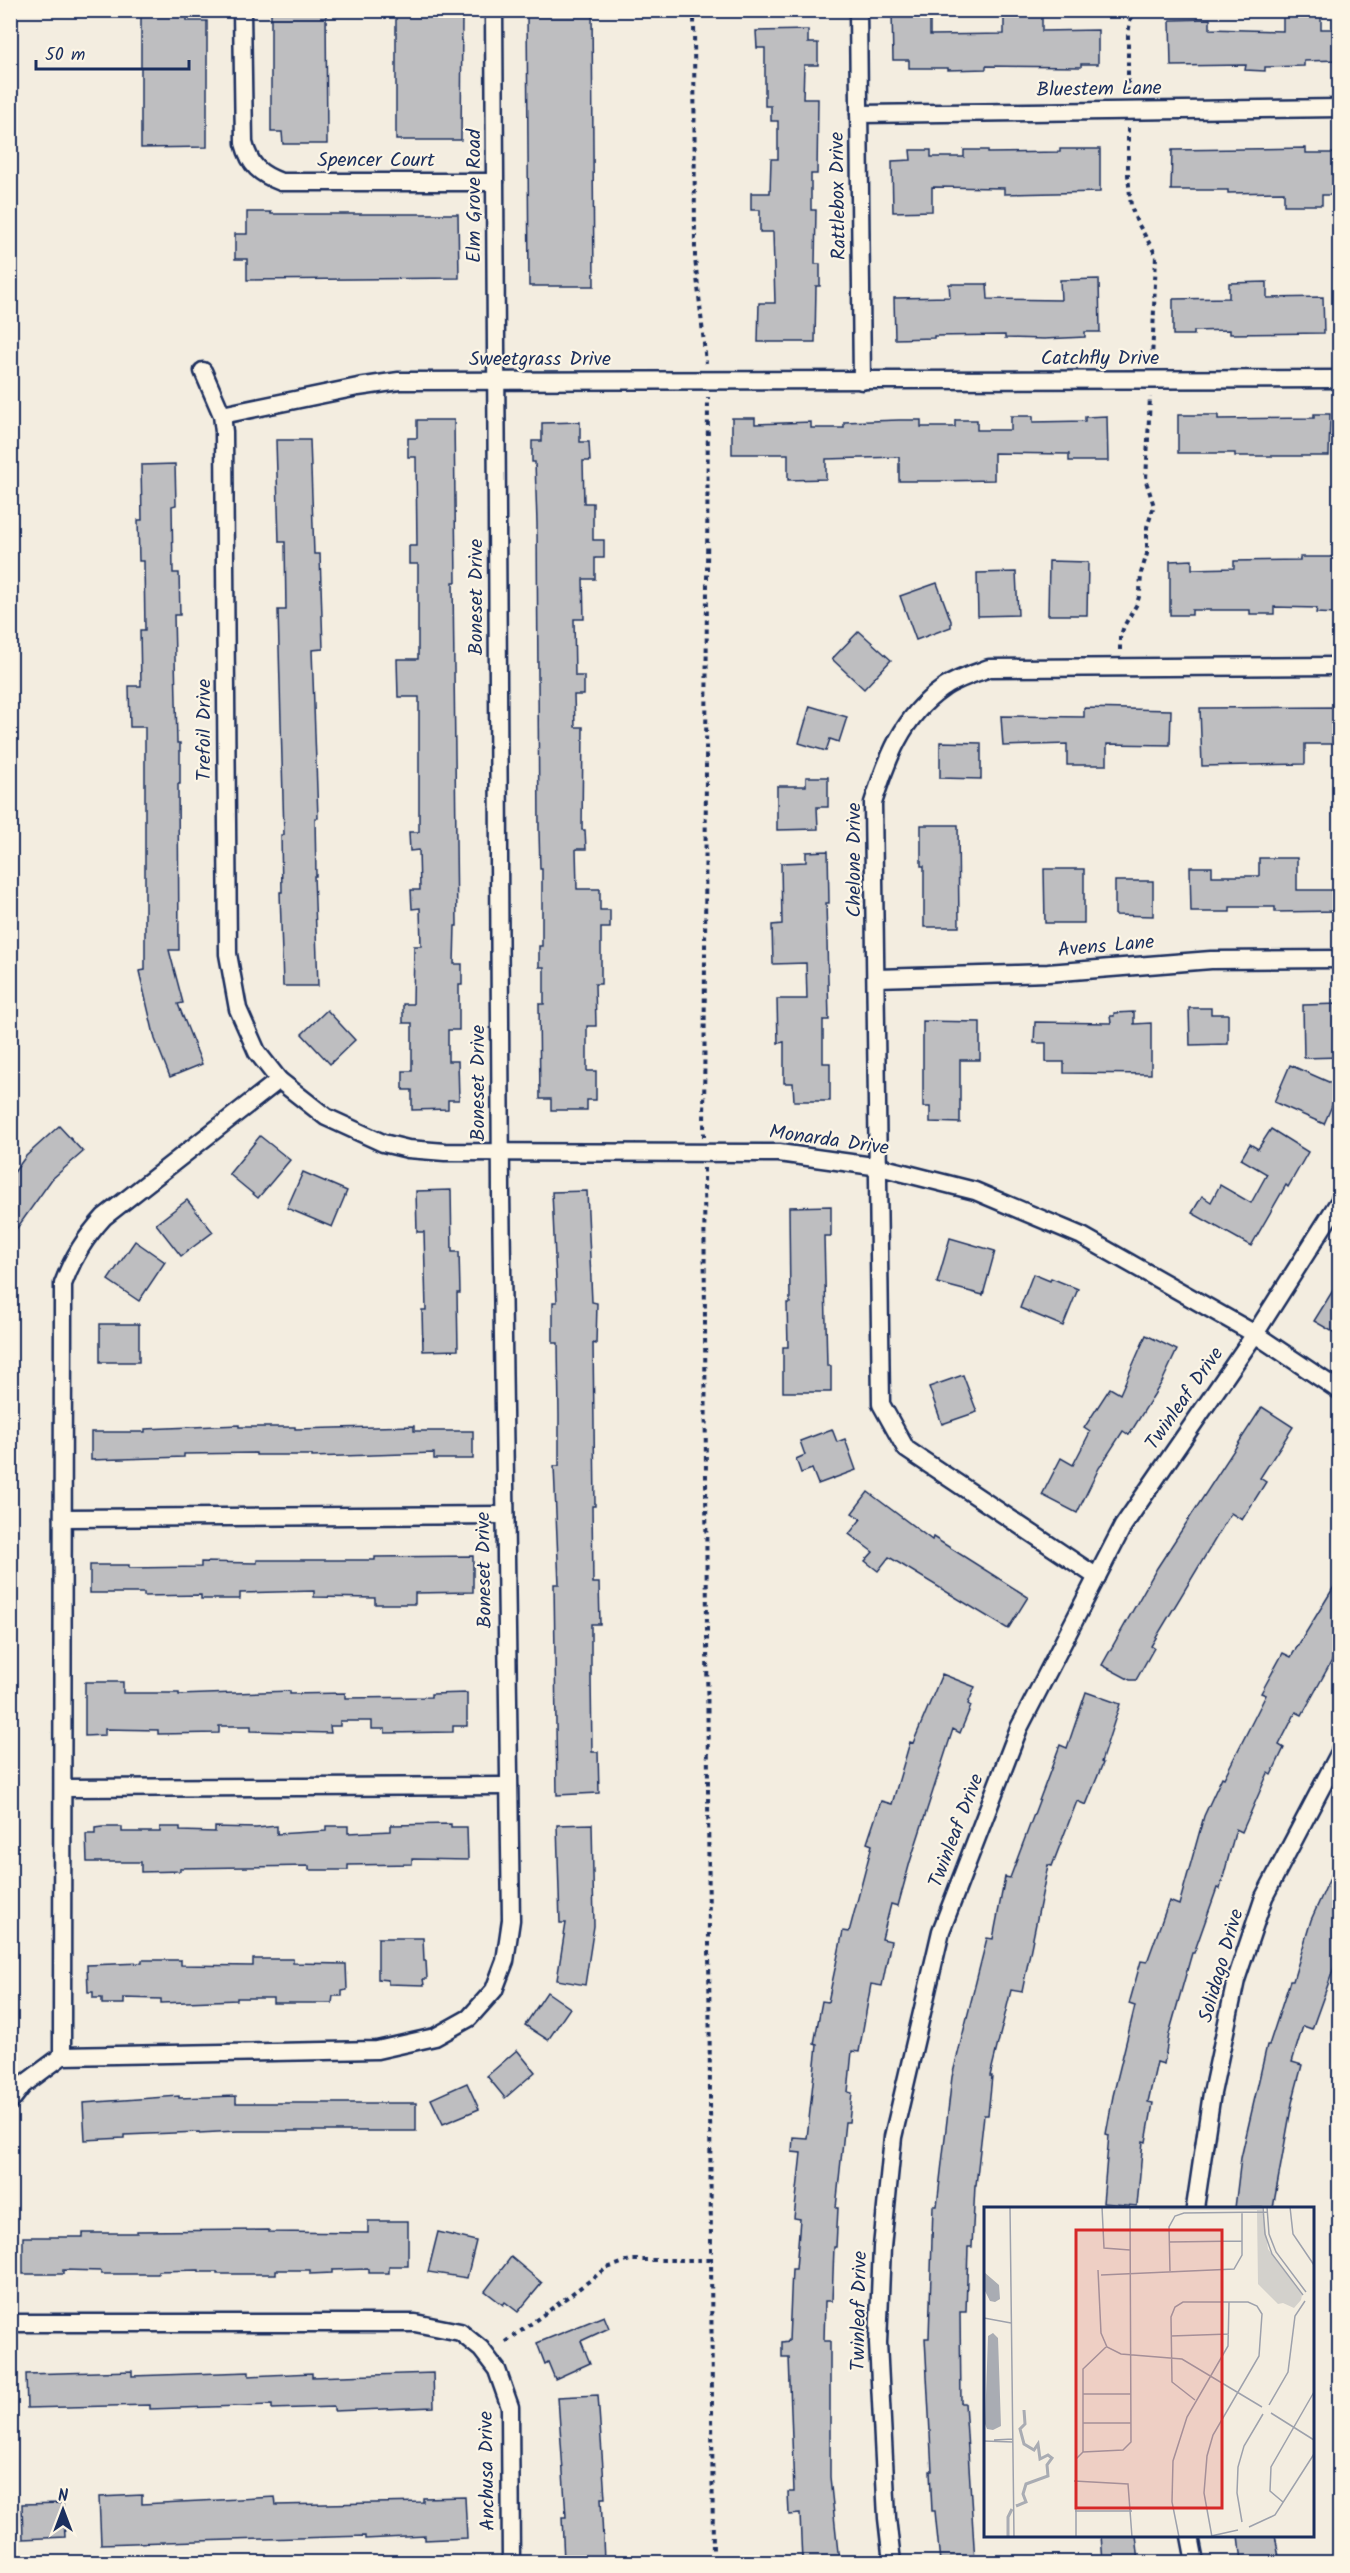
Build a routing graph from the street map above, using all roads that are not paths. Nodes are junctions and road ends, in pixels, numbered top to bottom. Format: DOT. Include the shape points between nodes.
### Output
graph roads {
  1 [pos="242,10"];
  2 [pos="494,10"];
  3 [pos="858,10"];
  4 [pos="1340,108"];
  5 [pos="859,114"];
  6 [pos="495,182"];
  7 [pos="203,371"];
  8 [pos="1340,379"];
  9 [pos="497,381"];
  10 [pos="862,381"];
  11 [pos="222,415"];
  12 [pos="1340,666"];
  13 [pos="1340,959"];
  14 [pos="876,978"];
  15 [pos="279,1080"];
  16 [pos="501,1153"];
  17 [pos="880,1167"];
  18 [pos="1340,1200"];
  19 [pos="1255,1334"];
  20 [pos="1340,1391"];
  21 [pos="505,1515"];
  22 [pos="63,1518"];
  23 [pos="1097,1577"];
  24 [pos="1340,1752"];
  25 [pos="509,1786"];
  26 [pos="63,1788"];
  27 [pos="62,2056"];
  28 [pos="10,2102"];
  29 [pos="1195,2207"];
  30 [pos="10,2323"];
  31 [pos="1190,2537"];
  32 [pos="511,2562"];
  33 [pos="892,2562"];
  34 [pos="1195,2562"];
  1 -- 6 [label="street, Spencer Court" via="244,143 258,172 281,182"];
  2 -- 6 [label="street, Elm Grove Road"];
  3 -- 5 [label="street, Rattlebox Drive"];
  4 -- 5 [label="street, Bluestem Lane"];
  5 -- 10 [label="street, Rattlebox Drive"];
  6 -- 9 [label="street, Elm Grove Road"];
  7 -- 11 [label="street, Trefoil Drive"];
  8 -- 10 [label="street, Catchfly Drive"];
  9 -- 10 [label="street, Sweetgrass Drive"];
  9 -- 11 [label="street, Sweetgrass Drive" via="382,383"];
  9 -- 16 [label="street, Boneset Drive"];
  11 -- 15 [label="street, Trefoil Drive" via="228,954 238,1009 257,1052"];
  12 -- 14 [label="street, Chelone Drive" via="989,668 943,688 912,715 888,756 873,803"];
  13 -- 14 [label="street, Avens Lane" via="1211,960 1048,973"];
  14 -- 17 [label="street, Chelone Drive"];
  15 -- 16 [label="street, Monarda Drive" via="326,1117 383,1143 408,1149"];
  15 -- 22 [label="street" via="104,1217 72,1260 63,1284 62,1307"];
  16 -- 17 [label="street, Monarda Drive" via="779,1153"];
  16 -- 21 [label="street, Boneset Drive"];
  17 -- 19 [label="street, Monarda Drive" via="975,1191 1082,1236"];
  17 -- 23 [label="street, Chelone Drive" via="881,1404 906,1449"];
  18 -- 19 [label="street, Twinleaf Drive"];
  19 -- 20 [label="street, Monarda Drive"];
  19 -- 23 [label="street, Twinleaf Drive" via="1123,1526"];
  21 -- 22 [label="street"];
  21 -- 25 [label="street, Boneset Drive"];
  22 -- 26 [label="street"];
  23 -- 33 [label="street, Twinleaf Drive" via="1018,1728 941,1931 893,2137 878,2343"];
  24 -- 29 [label="street, Solidago Drive" via="1264,1897 1236,1980 1212,2093"];
  25 -- 26 [label="street"];
  25 -- 27 [label="street, Boneset Drive" via="511,1920 505,1961 494,1990 469,2018 435,2037 377,2050"];
  26 -- 27 [label="street"];
  27 -- 28 [label="street" via="23,2085"];
  30 -- 32 [label="street, Anchusa Drive" via="415,2323 460,2332 481,2349 497,2370 510,2407"];
  31 -- 34 [label="street"];
}
